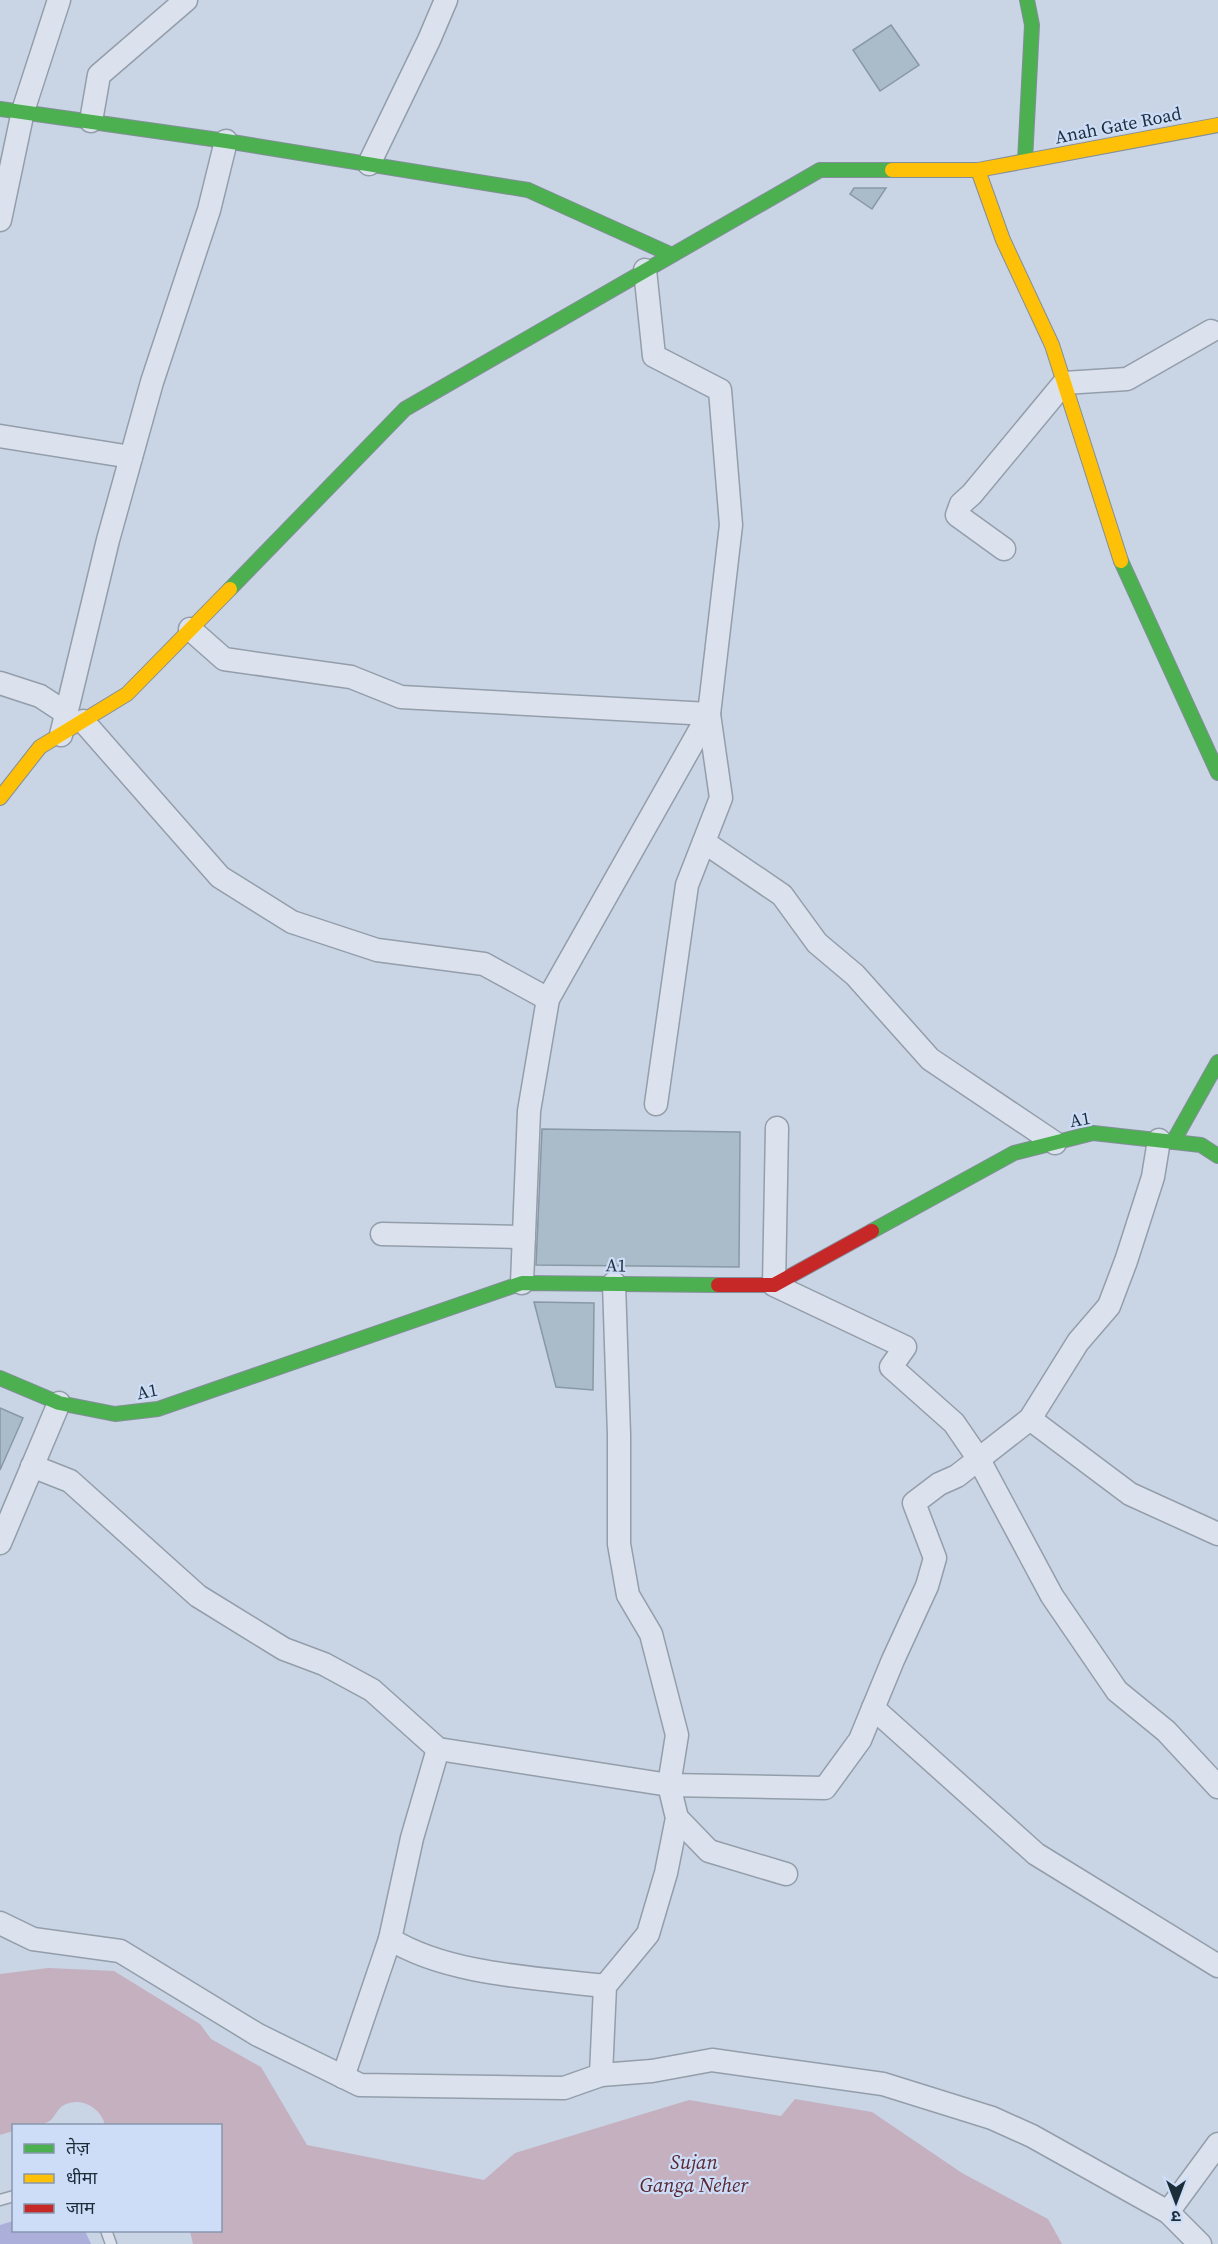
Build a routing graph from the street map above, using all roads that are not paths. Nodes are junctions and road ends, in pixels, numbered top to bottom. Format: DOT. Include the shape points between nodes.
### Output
graph roads {
  1 [pos="59,0"];
  2 [pos="186,0"];
  3 [pos="446,0"];
  4 [pos="1027,0"];
  5 [pos="0,109"];
  6 [pos="22,111"];
  7 [pos="91,121"];
  8 [pos="1218,125"];
  9 [pos="226,141"];
  10 [pos="1025,161"];
  11 [pos="369,164"];
  12 [pos="978,170"];
  13 [pos="0,220"];
  14 [pos="672,255"];
  15 [pos="645,270"];
  16 [pos="1211,330"];
  17 [pos="1064,383"];
  18 [pos="0,436"];
  19 [pos="131,457"];
  20 [pos="1004,549"];
  21 [pos="190,629"];
  22 [pos="0,683"];
  23 [pos="709,714"];
  24 [pos="70,723"];
  25 [pos="1218,773"];
  26 [pos="0,798"];
  27 [pos="704,842"];
  28 [pos="548,999"];
  29 [pos="1218,1062"];
  30 [pos="656,1104"];
  31 [pos="777,1128"];
  32 [pos="1166,1141"];
  33 [pos="1055,1143"];
  34 [pos="1218,1156"];
  35 [pos="382,1234"];
  36 [pos="524,1237"];
  37 [pos="522,1283"];
  38 [pos="614,1283"];
  39 [pos="774,1286"];
  40 [pos="0,1378"];
  41 [pos="59,1403"];
  42 [pos="1030,1419"];
  43 [pos="978,1458"];
  44 [pos="32,1466"];
  45 [pos="1218,1534"];
  46 [pos="0,1543"];
  47 [pos="873,1708"];
  48 [pos="438,1749"];
  49 [pos="669,1785"];
  50 [pos="1218,1787"];
  51 [pos="677,1818"];
  52 [pos="786,1874"];
  53 [pos="0,1923"];
  54 [pos="390,1939"];
  55 [pos="1218,1966"];
  56 [pos="605,1986"];
  57 [pos="601,2075"];
  58 [pos="344,2077"];
  59 [pos="1218,2144"];
  60 [pos="1209,2174"];
  61 [pos="1168,2212"];
  62 [pos="1200,2244"];
  1 -- 6 [label="street"];
  2 -- 7 [label="street" via="99,75"];
  3 -- 11 [label="street"];
  4 -- 10 [label="street" via="1032,25"];
  5 -- 6 [label="street"];
  6 -- 7 [label="street"];
  6 -- 13 [label="street"];
  7 -- 9 [label="street"];
  8 -- 10 [label="street, Anah Gate Road"];
  9 -- 11 [label="street"];
  9 -- 19 [label="street" via="209,210"];
  10 -- 12 [label="street, Anah Gate Road"];
  11 -- 14 [label="street" via="528,190"];
  12 -- 14 [label="street, Anah Gate Road" via="820,170"];
  12 -- 17 [label="street" via="1003,240 1052,345"];
  14 -- 15 [label="street, Anah Gate Road"];
  15 -- 21 [label="street, Anah Gate Road" via="405,409"];
  15 -- 23 [label="street" via="654,356 720,390 730,525"];
  16 -- 17 [label="street" via="1127,379"];
  17 -- 20 [label="street" via="961,504 957,514"];
  17 -- 25 [label="street" via="1119,556"];
  18 -- 19 [label="street"];
  19 -- 24 [label="street" via="108,540"];
  21 -- 23 [label="street" via="224,659 351,676 401,697"];
  21 -- 24 [label="street, Anah Gate Road" via="127,694"];
  22 -- 24 [label="street" via="40,696"];
  23 -- 27 [label="street" via="721,798"];
  23 -- 28 [label="street"];
  24 -- 26 [label="street, Anah Gate Road" via="40,747"];
  24 -- 28 [label="street" via="220,877 292,922 376,950 484,964"];
  27 -- 30 [label="street" via="687,885"];
  27 -- 33 [label="street" via="782,896 817,943 855,975 930,1059"];
  28 -- 36 [label="street" via="529,1112"];
  29 -- 32 [label="street"];
  31 -- 39 [label="street"];
  32 -- 33 [label="street, A1" via="1093,1133"];
  32 -- 34 [label="street, A1" via="1201,1145"];
  32 -- 42 [label="street" via="1109,1306 1078,1342"];
  33 -- 39 [label="street, A1" via="1014,1153"];
  35 -- 36 [label="street"];
  36 -- 37 [label="street"];
  37 -- 38 [label="street, A1"];
  37 -- 41 [label="street, A1" via="158,1409 115,1414"];
  38 -- 39 [label="street, A1"];
  38 -- 49 [label="street" via="619,1544 628,1595 651,1634 677,1735"];
  39 -- 43 [label="street" via="905,1347 891,1367 954,1423"];
  40 -- 41 [label="street, A1"];
  41 -- 44 [label="street"];
  42 -- 43 [label="street"];
  42 -- 45 [label="street" via="1130,1494"];
  43 -- 47 [label="street" via="914,1503 935,1558 927,1586"];
  43 -- 50 [label="street" via="1052,1596 1117,1691 1166,1731"];
  44 -- 46 [label="street"];
  44 -- 48 [label="street" via="70,1481 198,1596 284,1649 324,1664 372,1690"];
  47 -- 49 [label="street" via="860,1740 825,1788"];
  47 -- 55 [label="street" via="1036,1854"];
  48 -- 49 [label="street"];
  48 -- 54 [label="street" via="412,1838"];
  49 -- 51 [label="street"];
  51 -- 52 [label="street" via="709,1851"];
  51 -- 56 [label="street" via="648,1934"];
  53 -- 58 [label="street" via="33,1939 120,1951 258,2035"];
  54 -- 56 [label="street" via="407,1950 477,1970"];
  54 -- 58 [label="street"];
  56 -- 57 [label="street"];
  57 -- 58 [label="street" via="564,2088 360,2085"];
  57 -- 61 [label="street" via="712,2060 883,2084 992,2118"];
  59 -- 60 [label="street"];
  60 -- 61 [label="street"];
  61 -- 62 [label="street"];
}
